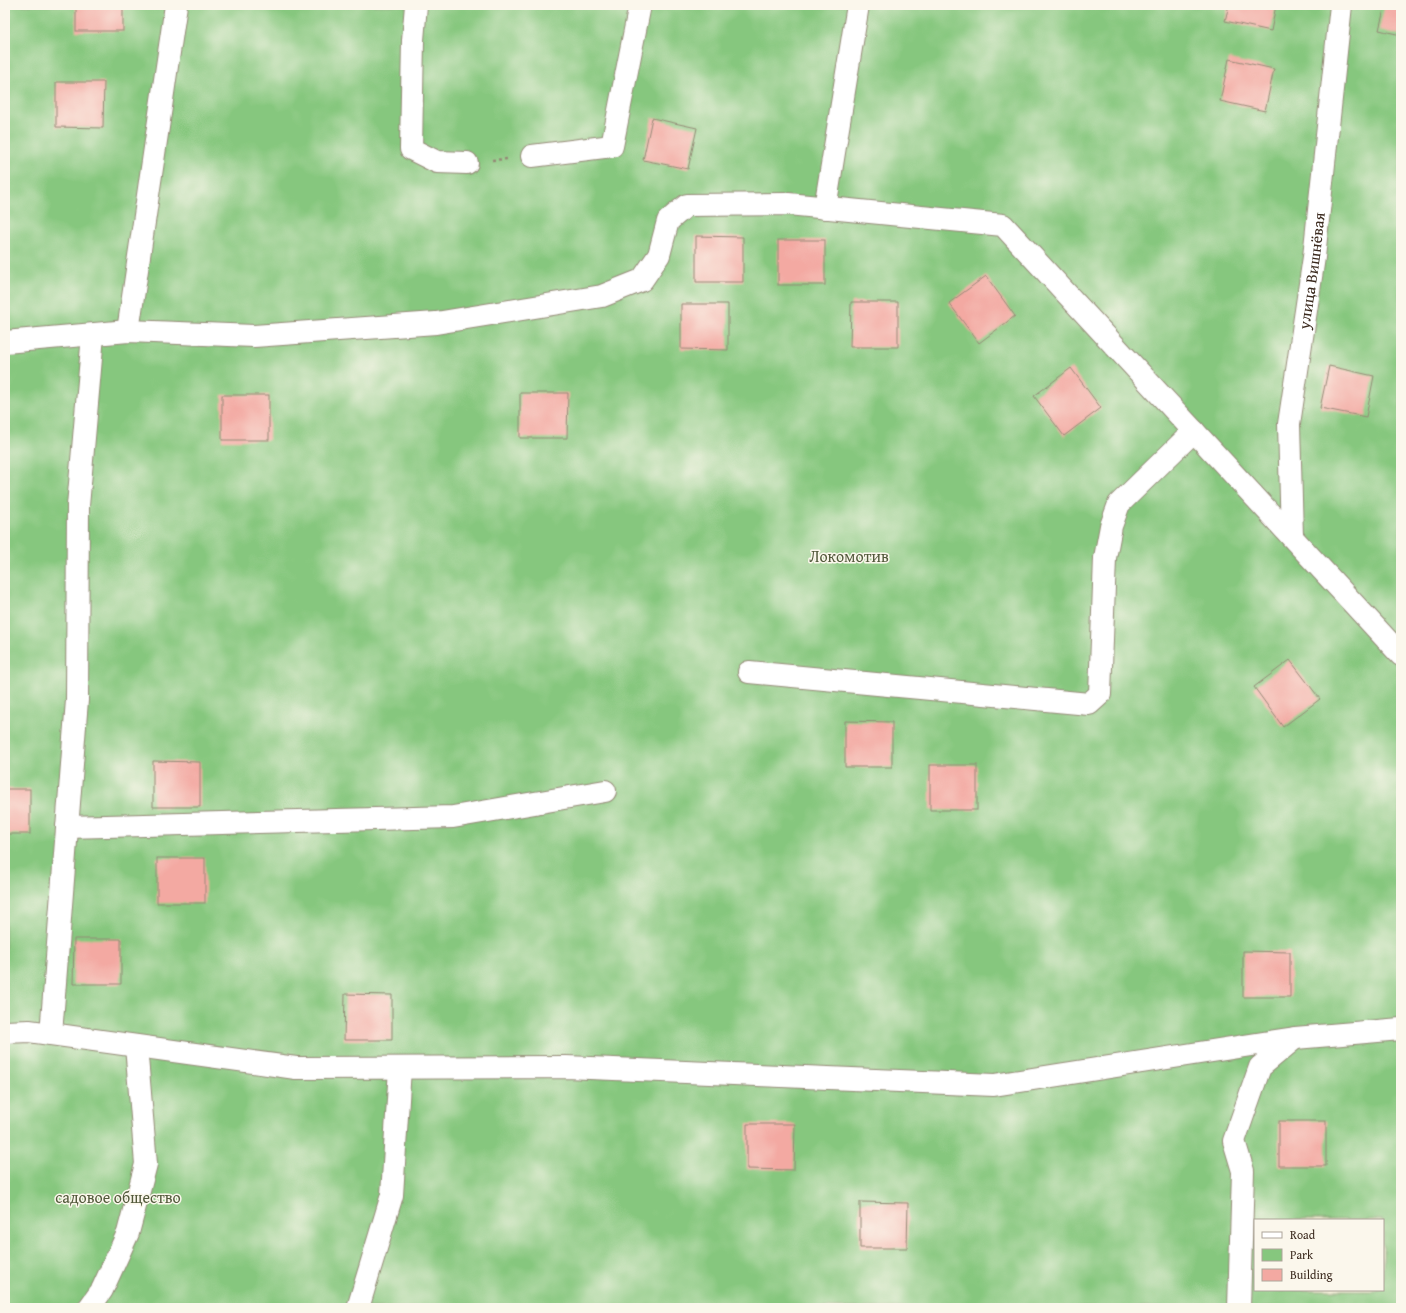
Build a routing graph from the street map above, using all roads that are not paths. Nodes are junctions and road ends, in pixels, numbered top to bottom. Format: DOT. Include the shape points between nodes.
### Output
graph roads {
  1 [pos="176,5"];
  2 [pos="416,5"];
  3 [pos="640,5"];
  4 [pos="858,5"];
  5 [pos="1341,5"];
  6 [pos="532,156"];
  7 [pos="467,163"];
  8 [pos="825,208"];
  9 [pos="128,332"];
  10 [pos="93,335"];
  11 [pos="5,342"];
  12 [pos="1194,431"];
  13 [pos="1292,537"];
  14 [pos="1401,655"];
  15 [pos="749,672"];
  16 [pos="605,791"];
  17 [pos="67,827"];
  18 [pos="1401,1029"];
  19 [pos="5,1032"];
  20 [pos="51,1034"];
  21 [pos="1295,1038"];
  22 [pos="136,1046"];
  23 [pos="400,1068"];
  24 [pos="89,1308"];
  25 [pos="358,1308"];
  26 [pos="1239,1308"];
  1 -- 9 [label="street"];
  2 -- 7 [label="street" via="411,148 437,162"];
  3 -- 6 [label="street" via="612,146"];
  4 -- 8 [label="street"];
  5 -- 13 [label="street, улица Вишнёвая" via="1314,257 1289,424"];
  8 -- 9 [label="street" via="788,204 687,205 668,221 658,255 642,280 602,296 429,324 254,336"];
  8 -- 12 [label="street" via="1003,225"];
  9 -- 10 [label="street"];
  10 -- 11 [label="street"];
  10 -- 17 [label="street" via="78,506 77,700"];
  12 -- 13 [label="street"];
  12 -- 15 [label="street" via="1119,504 1111,526 1106,558 1100,694 1089,704"];
  13 -- 14 [label="street"];
  16 -- 17 [label="street" via="452,817"];
  17 -- 20 [label="street"];
  18 -- 21 [label="street"];
  19 -- 20 [label="street" via="29,1031"];
  20 -- 22 [label="street"];
  21 -- 23 [label="street" via="994,1085 566,1067"];
  21 -- 26 [label="street" via="1260,1068 1234,1141 1244,1171"];
  22 -- 23 [label="street" via="296,1068"];
  22 -- 24 [label="street" via="146,1164 128,1233 102,1290"];
  23 -- 25 [label="street" via="392,1195"];
}
